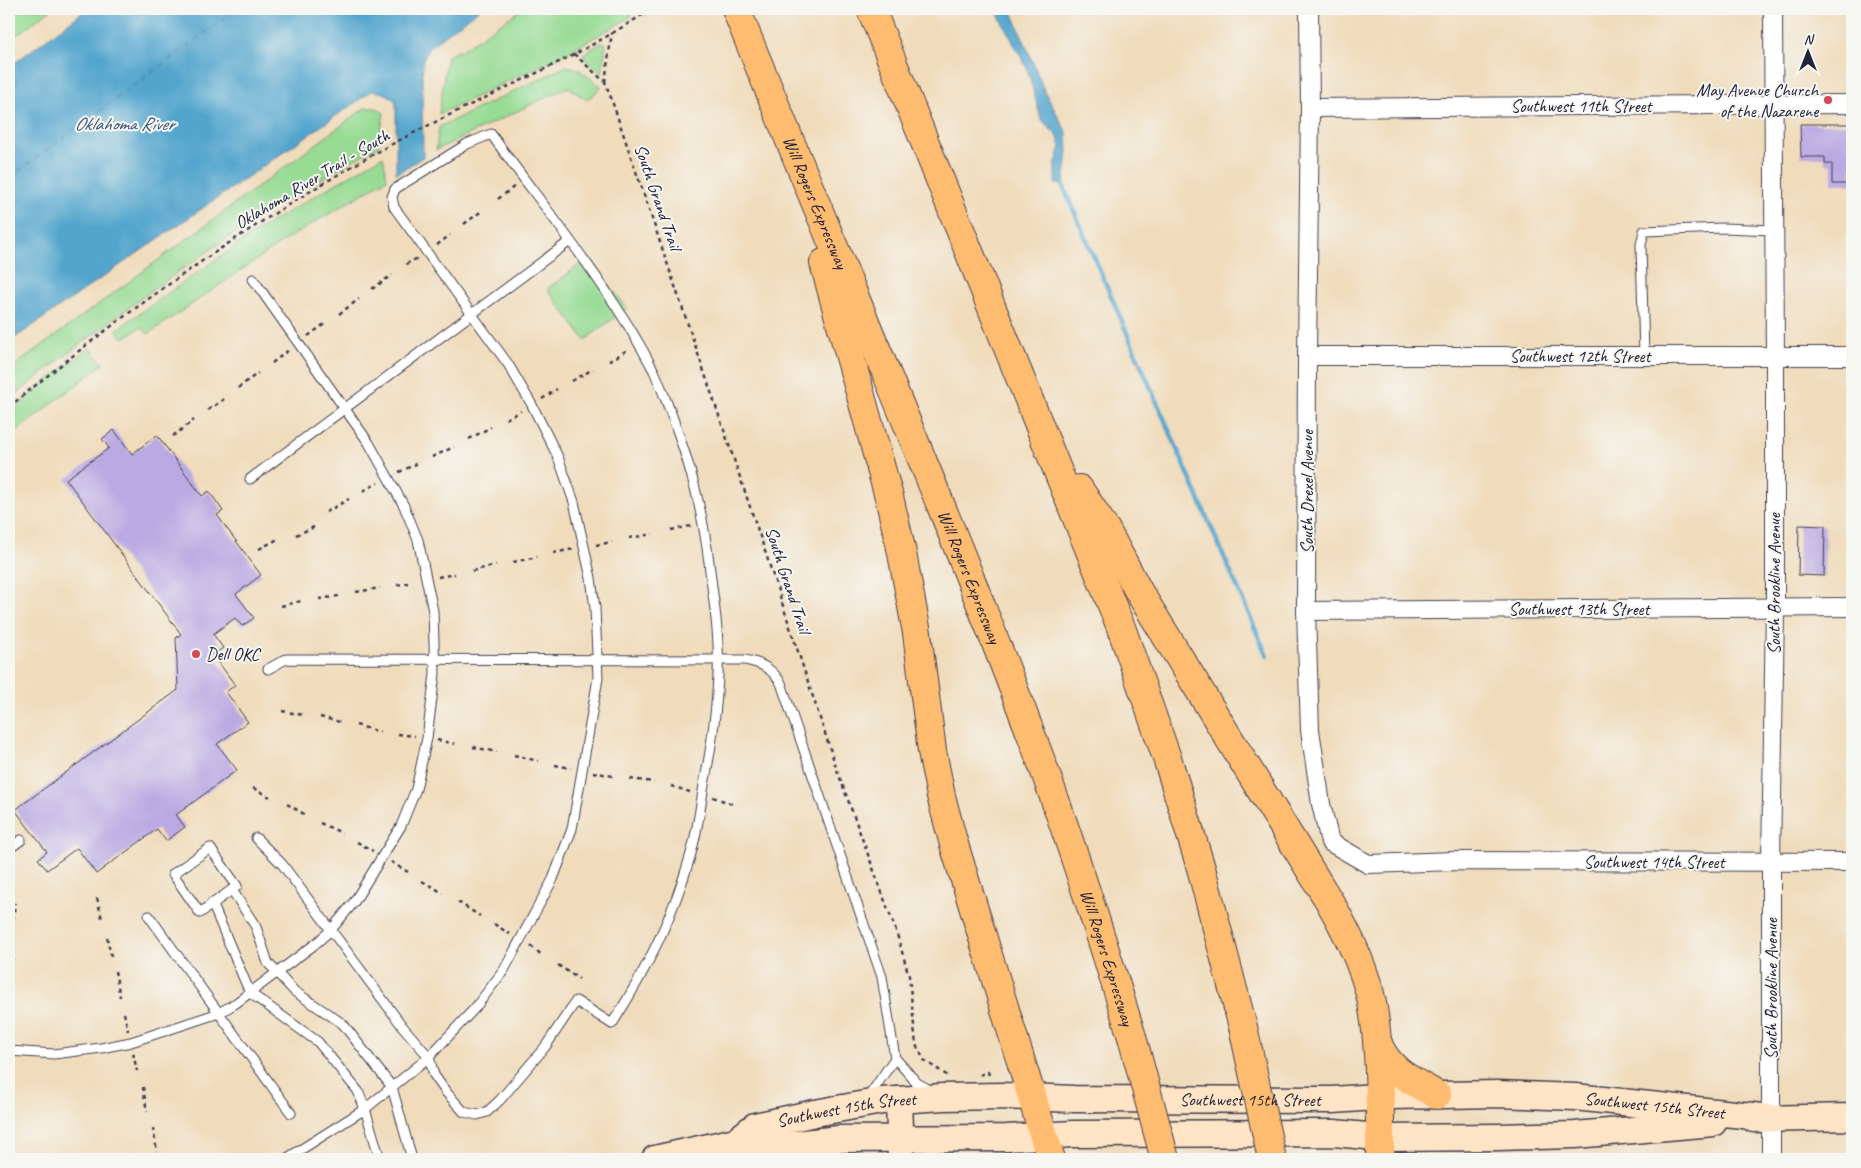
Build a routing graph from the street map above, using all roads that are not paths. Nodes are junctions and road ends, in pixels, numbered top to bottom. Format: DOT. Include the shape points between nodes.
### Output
graph roads {
  1 [pos="736,9"];
  2 [pos="871,9"];
  3 [pos="1310,9"];
  4 [pos="1772,9"];
  5 [pos="1852,104"];
  6 [pos="1773,105"];
  7 [pos="1310,108"];
  8 [pos="793,151"];
  9 [pos="1774,230"];
  10 [pos="570,241"];
  11 [pos="253,279"];
  12 [pos="472,314"];
  13 [pos="1307,356"];
  14 [pos="1644,356"];
  15 [pos="1775,356"];
  16 [pos="1852,356"];
  17 [pos="345,408"];
  18 [pos="1044,436"];
  19 [pos="250,479"];
  20 [pos="1775,607"];
  21 [pos="1852,607"];
  22 [pos="1306,611"];
  23 [pos="435,659"];
  24 [pos="596,660"];
  25 [pos="718,660"];
  26 [pos="268,669"];
  27 [pos="256,838"];
  28 [pos="21,840"];
  29 [pos="9,849"];
  30 [pos="1455,861"];
  31 [pos="1771,862"];
  32 [pos="1852,862"];
  33 [pos="232,890"];
  34 [pos="212,903"];
  35 [pos="149,916"];
  36 [pos="331,930"];
  37 [pos="277,974"];
  38 [pos="250,994"];
  39 [pos="219,1013"];
  40 [pos="1376,1037"];
  41 [pos="9,1051"];
  42 [pos="428,1057"];
  43 [pos="894,1058"];
  44 [pos="392,1087"];
  45 [pos="946,1087"];
  46 [pos="1497,1094"];
  47 [pos="1437,1095"];
  48 [pos="1379,1097"];
  49 [pos="1033,1098"];
  50 [pos="899,1100"];
  51 [pos="863,1104"];
  52 [pos="365,1109"];
  53 [pos="291,1112"];
  54 [pos="1852,1117"];
  55 [pos="1771,1118"];
  56 [pos="1498,1137"];
  57 [pos="736,1141"];
  58 [pos="1047,1148"];
  59 [pos="1380,1148"];
  60 [pos="901,1149"];
  61 [pos="286,1159"];
  62 [pos="380,1159"];
  63 [pos="412,1159"];
  64 [pos="656,1159"];
  65 [pos="1164,1159"];
  66 [pos="1272,1159"];
  67 [pos="1771,1159"];
  1 -- 8 [label="highway, Will Rogers Expressway"];
  2 -- 18 [label="highway"];
  3 -- 7 [label="street, South Drexel Avenue"];
  4 -- 6 [label="street, South Brookline Avenue"];
  5 -- 6 [label="street, Southwest 11th Street"];
  6 -- 7 [label="street, Southwest 11th Street"];
  6 -- 9 [label="street, South Brookline Avenue"];
  7 -- 13 [label="street, South Drexel Avenue"];
  8 -- 49 [label="highway" via="901,548 912,599 941,796"];
  8 -- 65 [label="highway, Will Rogers Expressway, bridge" via="911,434 1038,753 1084,882 1132,1037"];
  9 -- 14 [label="lane" via="1644,231 1641,245"];
  9 -- 15 [label="street, South Brookline Avenue"];
  10 -- 12 [label="lane"];
  10 -- 12 [label="lane" via="491,134 467,144 395,189 392,197 394,207"];
  10 -- 25 [label="lane" via="625,318 655,373 687,457 704,524"];
  11 -- 17 [label="lane"];
  12 -- 17 [label="lane"];
  12 -- 24 [label="lane" via="508,364 558,457 574,502 591,578"];
  13 -- 14 [label="street, Southwest 12th Street"];
  13 -- 22 [label="street, South Drexel Avenue"];
  14 -- 15 [label="street, Southwest 12th Street"];
  15 -- 16 [label="street, Southwest 12th Street"];
  15 -- 20 [label="street, South Brookline Avenue"];
  17 -- 19 [label="lane"];
  17 -- 23 [label="lane" via="389,477 418,540 433,611"];
  18 -- 40 [label="highway" via="1106,530 1139,592 1347,932 1372,1002"];
  18 -- 66 [label="highway, bridge" via="1122,630 1169,764 1201,868 1243,1027"];
  20 -- 21 [label="street, Southwest 13th Street"];
  20 -- 22 [label="street, Southwest 13th Street"];
  20 -- 31 [label="street, South Brookline Avenue"];
  22 -- 30 [label="street, South Drexel Avenue" via="1310,730 1330,842 1368,864"];
  23 -- 24 [label="lane"];
  23 -- 26 [label="lane" via="286,658"];
  23 -- 36 [label="lane" via="427,738 416,788 401,826 354,902"];
  24 -- 25 [label="lane"];
  24 -- 42 [label="lane" via="598,678 572,829 553,879 504,970"];
  25 -- 42 [label="lane" via="712,747 690,856 645,968 612,1024 576,1001 545,1047 500,1100 487,1112 477,1115 464,1112 446,1092 434,1075"];
  25 -- 43 [label="lane" via="766,666 781,683 882,977"];
  27 -- 36 [label="lane" via="282,864"];
  28 -- 29 [label="lane"];
  30 -- 31 [label="street, Southwest 14th Street"];
  31 -- 32 [label="street, Southwest 14th Street"];
  31 -- 55 [label="street, South Brookline Avenue"];
  33 -- 34 [label="lane"];
  33 -- 34 [label="lane" via="237,886 210,848 173,874 200,913"];
  33 -- 37 [label="lane" via="256,927 268,963"];
  34 -- 38 [label="lane"];
  35 -- 39 [label="lane"];
  36 -- 37 [label="lane"];
  36 -- 42 [label="lane"];
  37 -- 38 [label="lane"];
  37 -- 44 [label="lane" via="294,991 343,1024"];
  38 -- 39 [label="lane"];
  38 -- 52 [label="lane" via="318,1042 358,1091"];
  39 -- 41 [label="lane" via="131,1042 101,1048 54,1054"];
  39 -- 53 [label="lane"];
  40 -- 47 [label="highway" via="1381,1053 1391,1066"];
  40 -- 48 [label="highway"];
  42 -- 44 [label="lane"];
  43 -- 45 [label="lane" via="917,1083"];
  43 -- 51 [label="lane"];
  44 -- 52 [label="lane"];
  44 -- 63 [label="lane"];
  45 -- 49 [label="main road, Southwest 15th Street"];
  45 -- 50 [label="main road, Southwest 15th Street"];
  46 -- 47 [label="main road, Southwest 15th Street"];
  46 -- 55 [label="main road, Southwest 15th Street" via="1584,1098"];
  46 -- 56 [label="main road"];
  47 -- 48 [label="main road, Southwest 15th Street"];
  48 -- 49 [label="main road, Southwest 15th Street" via="1333,1100"];
  48 -- 59 [label="highway"];
  49 -- 58 [label="highway"];
  50 -- 51 [label="main road, Southwest 15th Street"];
  50 -- 60 [label="main road"];
  51 -- 57 [label="main road, Southwest 15th Street" via="755,1126"];
  52 -- 61 [label="lane"];
  52 -- 62 [label="lane"];
  54 -- 55 [label="main road, Southwest 15th Street"];
  55 -- 56 [label="main road, Southwest 15th Street" via="1575,1135"];
  55 -- 67 [label="street, South Brookline Avenue"];
  56 -- 59 [label="main road, Southwest 15th Street"];
  57 -- 60 [label="main road, Southwest 15th Street" via="760,1148 809,1141"];
  57 -- 64 [label="main road, Southwest 15th Street"];
  58 -- 59 [label="main road, Southwest 15th Street" via="1074,1134 1334,1134"];
  58 -- 60 [label="main road, Southwest 15th Street" via="1007,1138"];
}
